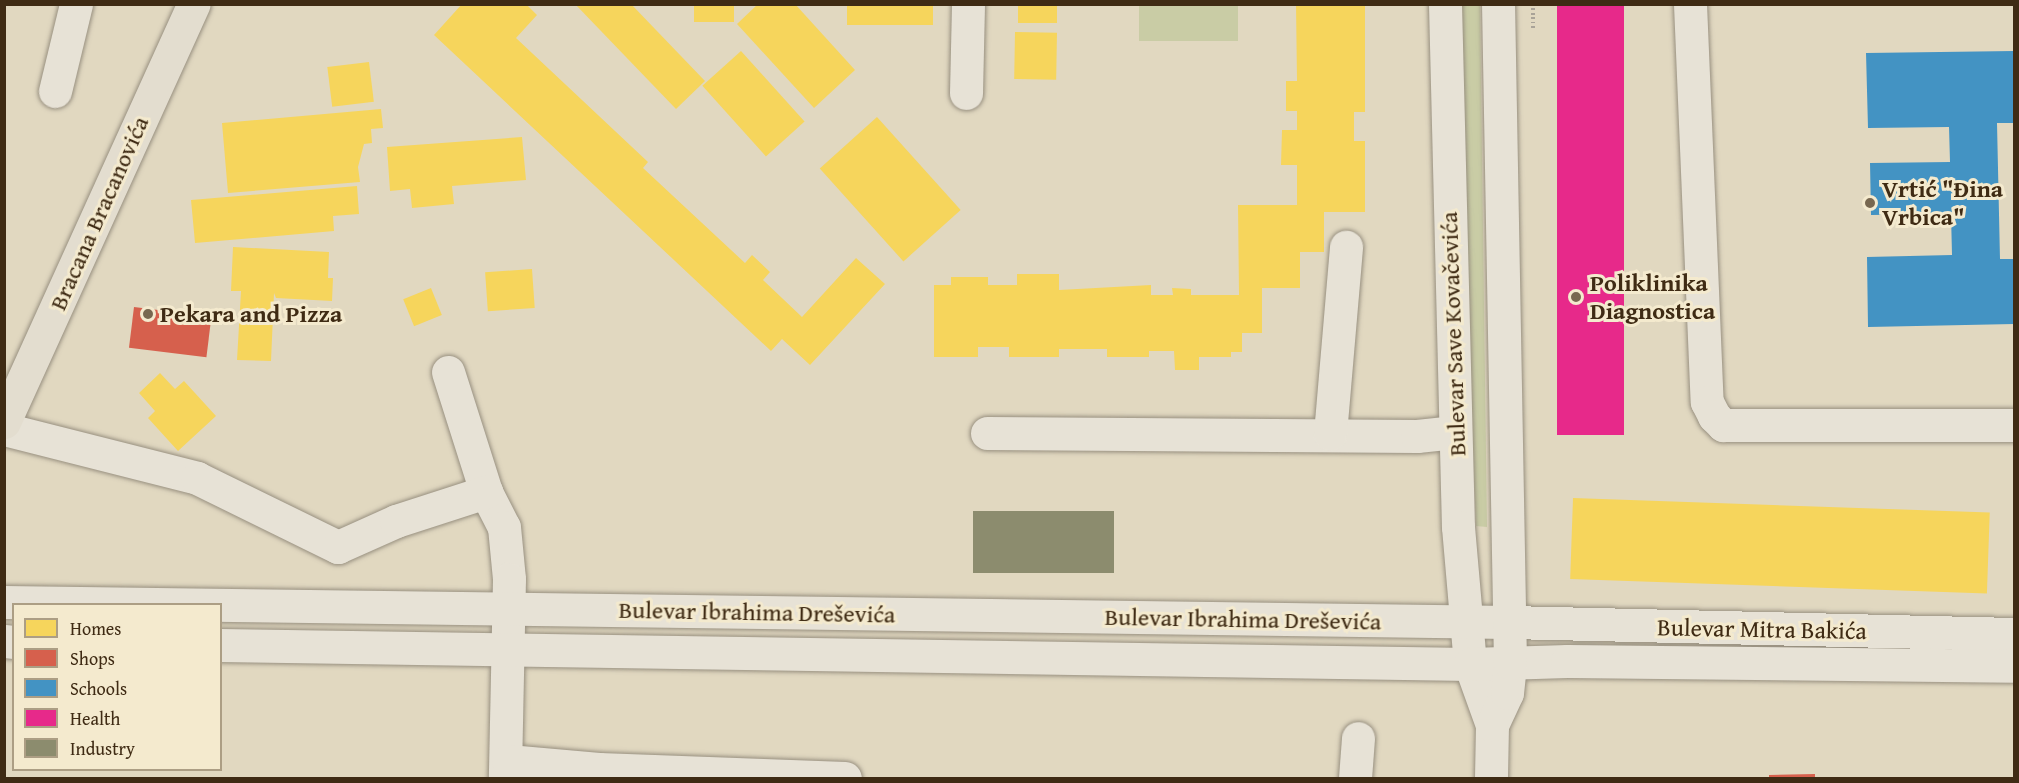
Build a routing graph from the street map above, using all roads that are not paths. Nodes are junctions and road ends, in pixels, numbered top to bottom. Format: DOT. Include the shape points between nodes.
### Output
graph roads {
  1 [pos="75,4"];
  2 [pos="194,4"];
  3 [pos="968,4"];
  4 [pos="1445,4"];
  5 [pos="1498,4"];
  6 [pos="1690,4"];
  7 [pos="55,91"];
  8 [pos="966,93"];
  9 [pos="1346,247"];
  10 [pos="448,372"];
  11 [pos="4,422"];
  12 [pos="2014,425"];
  13 [pos="4,429"];
  14 [pos="1455,432"];
  15 [pos="987,433"];
  16 [pos="1330,434"];
  17 [pos="486,492"];
  18 [pos="4,602"];
  19 [pos="76,603"];
  20 [pos="222,605"];
  21 [pos="509,609"];
  22 [pos="1509,622"];
  23 [pos="1466,623"];
  24 [pos="2014,634"];
  25 [pos="222,645"];
  26 [pos="507,651"];
  27 [pos="1510,663"];
  28 [pos="1470,664"];
  29 [pos="2014,666"];
  30 [pos="1492,725"];
  31 [pos="1358,738"];
  32 [pos="506,770"];
  33 [pos="599,774"];
  34 [pos="845,778"];
  35 [pos="1355,778"];
  36 [pos="1491,778"];
  1 -- 7 [label="street"];
  2 -- 11 [label="main road, Bracana Bracanovića"];
  3 -- 8 [label="street"];
  4 -- 14 [label="street, Bulevar Save Kovačevića"];
  5 -- 22 [label="street, Bulevar Save Kovačevića"];
  6 -- 12 [label="street" via="1707,402 1714,416 1723,425"];
  9 -- 16 [label="street"];
  10 -- 17 [label="street"];
  13 -- 17 [label="street" via="197,478 338,547 396,521"];
  14 -- 16 [label="street" via="1417,436"];
  14 -- 23 [label="street, Bulevar Save Kovačevića"];
  15 -- 16 [label="street"];
  17 -- 21 [label="street" via="504,527"];
  18 -- 19 [label="street, Bulevar Ibrahima Dreševića"];
  20 -- 21 [label="street, Bulevar Ibrahima Dreševića"];
  21 -- 23 [label="street, Bulevar Ibrahima Dreševića"];
  21 -- 26 [label="street"];
  22 -- 23 [label="street, Bulevar Ibrahima Dreševića"];
  22 -- 24 [label="street, Bulevar Mitra Bakića"];
  22 -- 27 [label="street, Bulevar Save Kovačevića"];
  23 -- 28 [label="street, Bulevar Save Kovačevića"];
  25 -- 26 [label="street, Bulevar Ibrahima Dreševića"];
  26 -- 28 [label="street, Bulevar Ibrahima Dreševića"];
  26 -- 32 [label="street"];
  27 -- 28 [label="street, Bulevar Ibrahima Dreševića"];
  27 -- 29 [label="street, Bulevar Mitra Bakića"];
  27 -- 30 [label="street, Bulevar Save Kovačevića" via="1507,693"];
  28 -- 30 [label="street, Bulevar Save Kovačevića"];
  30 -- 36 [label="street"];
  31 -- 35 [label="street"];
  32 -- 33 [label="street"];
  33 -- 34 [label="street"];
}
